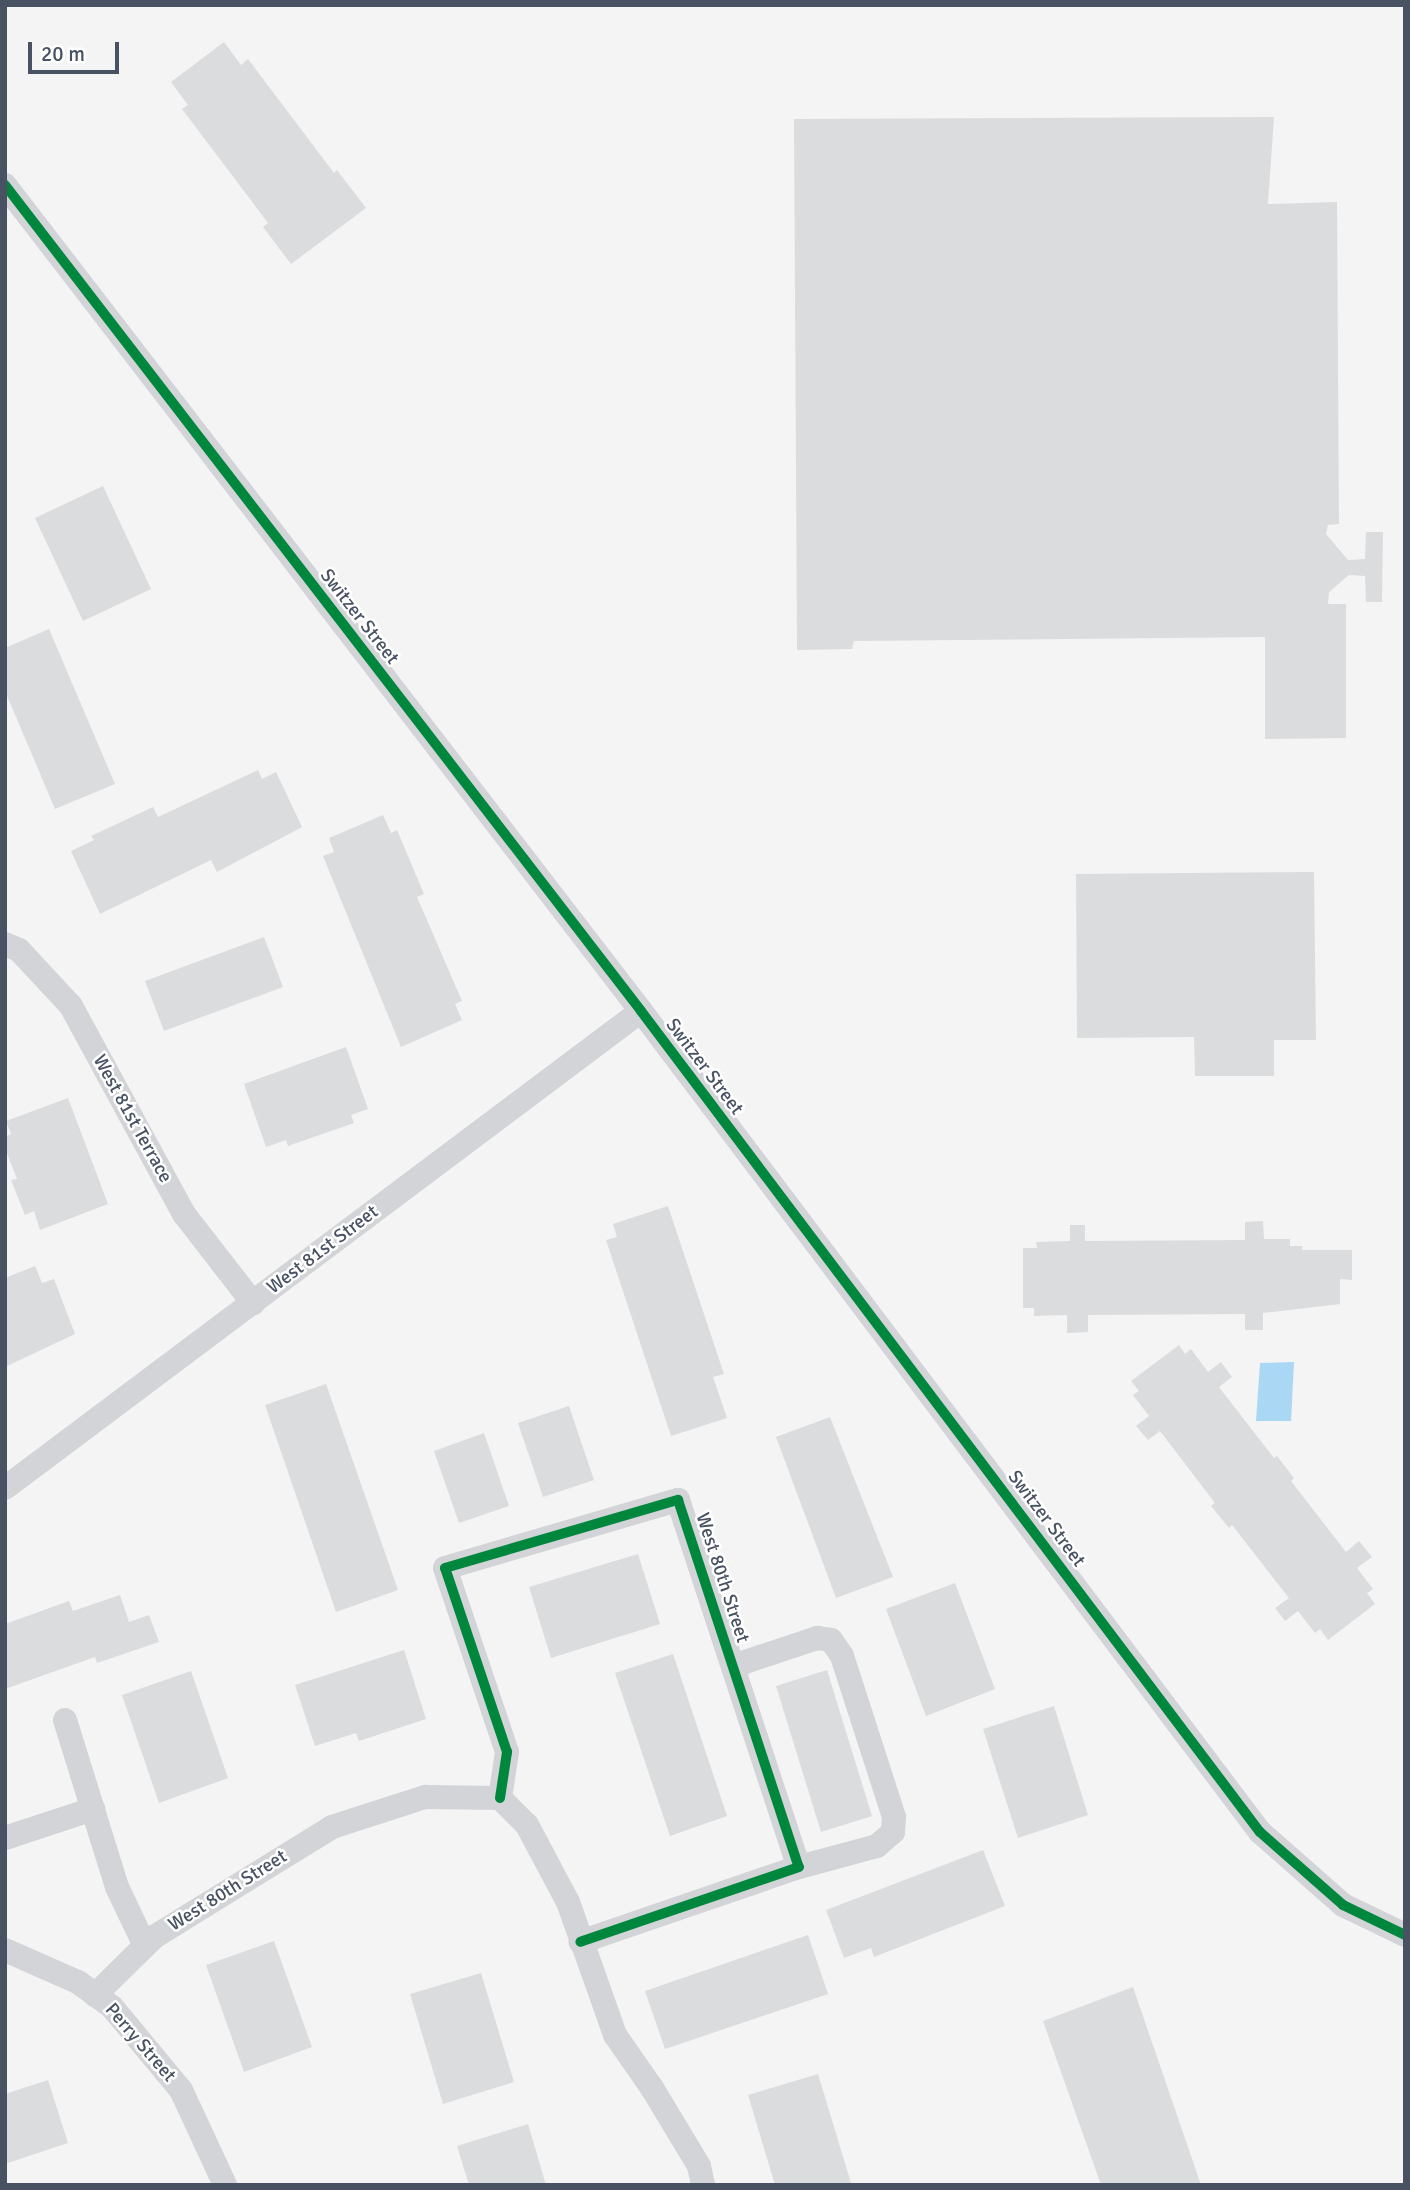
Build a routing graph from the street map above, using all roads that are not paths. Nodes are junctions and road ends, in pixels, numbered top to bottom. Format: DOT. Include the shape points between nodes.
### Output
graph roads {
  1 [pos="5,185"];
  2 [pos="5,944"];
  3 [pos="641,1012"];
  4 [pos="253,1303"];
  5 [pos="5,1488"];
  6 [pos="733,1666"];
  7 [pos="65,1720"];
  8 [pos="500,1798"];
  9 [pos="93,1809"];
  10 [pos="5,1838"];
  11 [pos="799,1867"];
  12 [pos="1405,1935"];
  13 [pos="580,1942"];
  14 [pos="145,1946"];
  15 [pos="5,1950"];
  16 [pos="95,1995"];
  17 [pos="225,2185"];
  18 [pos="703,2185"];
  1 -- 3 [label="street, Switzer Street"];
  2 -- 4 [label="street, West 81st Terrace" via="19,950 71,1006 184,1214"];
  3 -- 4 [label="street, West 81st Street"];
  3 -- 12 [label="street, Switzer Street" via="1260,1832 1343,1905"];
  4 -- 5 [label="street, West 81st Street"];
  6 -- 8 [label="street, West 80th Street" via="678,1500 445,1568 507,1752"];
  6 -- 11 [label="street, West 80th Street"];
  6 -- 11 [label="street" via="817,1638 831,1640 842,1656 894,1816 893,1832 877,1846"];
  7 -- 9 [label="street"];
  8 -- 13 [label="street" via="527,1825 568,1902"];
  8 -- 14 [label="street, West 80th Street" via="425,1797 332,1828"];
  9 -- 10 [label="street"];
  9 -- 14 [label="street" via="117,1887"];
  11 -- 13 [label="street"];
  13 -- 18 [label="street" via="615,2035 699,2166"];
  14 -- 16 [label="street, West 80th Street"];
  15 -- 16 [label="street, Perry Street"];
  16 -- 17 [label="street, Perry Street" via="112,2007 181,2090"];
}
